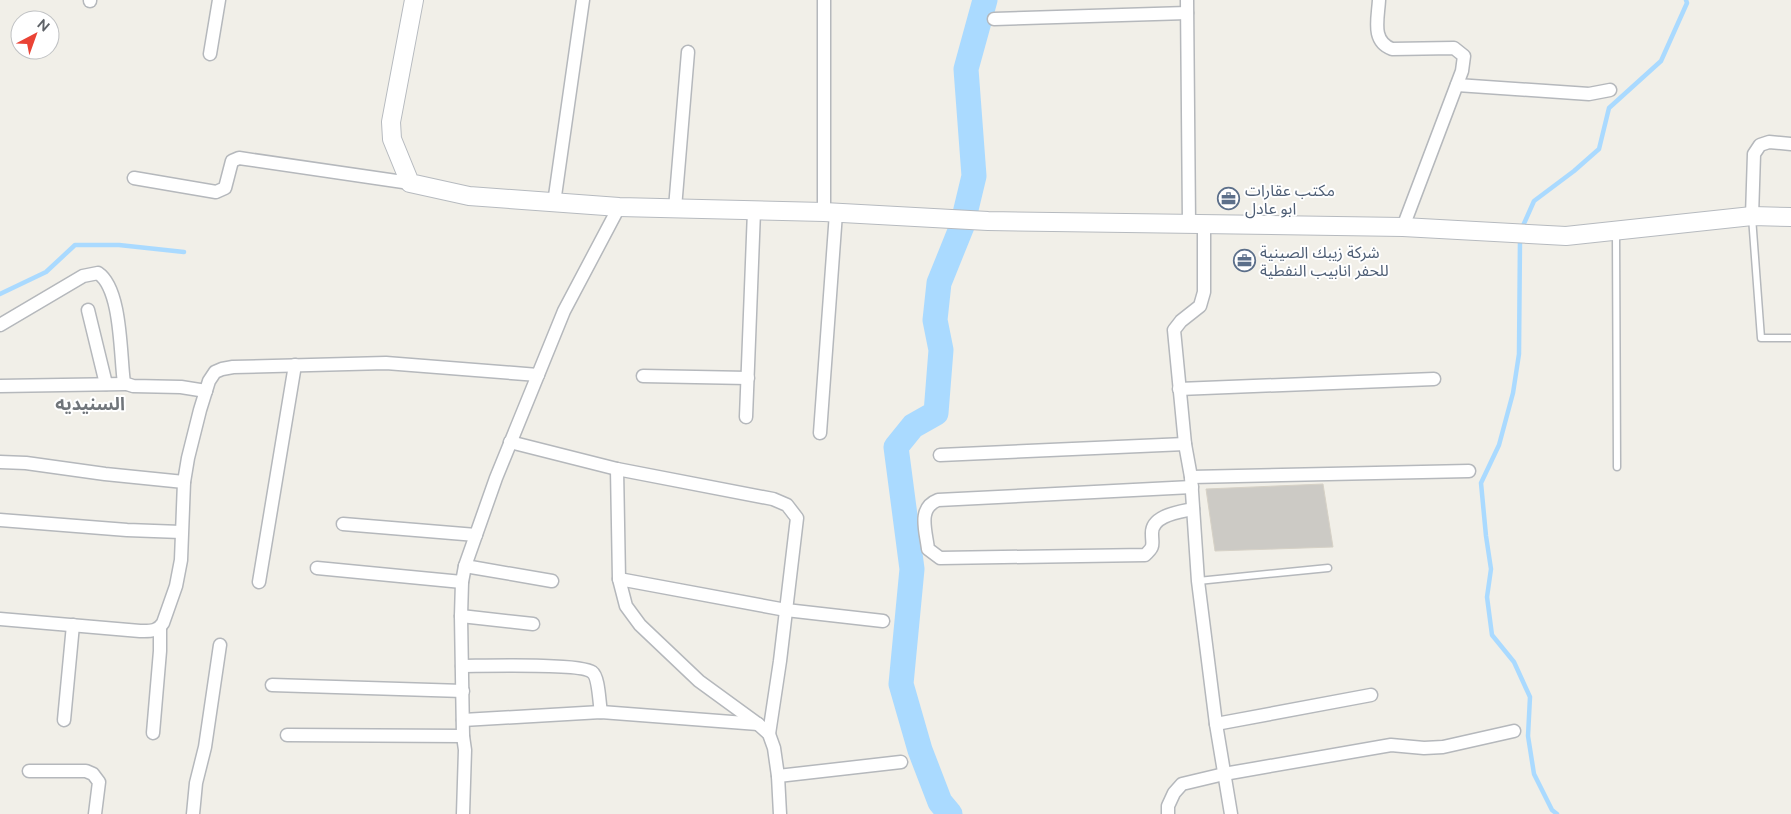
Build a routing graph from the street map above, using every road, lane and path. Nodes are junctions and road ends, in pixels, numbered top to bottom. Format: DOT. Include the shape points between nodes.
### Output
graph roads {
  1 [pos="219,0"];
  2 [pos="414,0"];
  3 [pos="582,0"];
  4 [pos="824,0"];
  5 [pos="1186,0"];
  6 [pos="1379,0"];
  7 [pos="1187,13"];
  8 [pos="994,19"];
  9 [pos="688,52"];
  10 [pos="210,54"];
  11 [pos="1457,86"];
  12 [pos="1610,90"];
  13 [pos="1791,144"];
  14 [pos="134,178"];
  15 [pos="410,183"];
  16 [pos="554,203"];
  17 [pos="619,207"];
  18 [pos="675,208"];
  19 [pos="754,210"];
  20 [pos="830,213"];
  21 [pos="1752,216"];
  22 [pos="1791,217"];
  23 [pos="1196,223"];
  24 [pos="1403,227"];
  25 [pos="1616,230"];
  26 [pos="88,310"];
  27 [pos="0,324"];
  28 [pos="1791,338"];
  29 [pos="295,366"];
  30 [pos="538,374"];
  31 [pos="643,376"];
  32 [pos="748,378"];
  33 [pos="1434,379"];
  34 [pos="106,384"];
  35 [pos="125,384"];
  36 [pos="0,386"];
  37 [pos="206,390"];
  38 [pos="1180,390"];
  39 [pos="746,417"];
  40 [pos="820,433"];
  41 [pos="510,442"];
  42 [pos="1185,444"];
  43 [pos="940,454"];
  44 [pos="0,462"];
  45 [pos="1617,467"];
  46 [pos="617,468"];
  47 [pos="1469,472"];
  48 [pos="184,482"];
  49 [pos="1191,482"];
  50 [pos="1193,509"];
  51 [pos="0,520"];
  52 [pos="343,524"];
  53 [pos="181,532"];
  54 [pos="476,536"];
  55 [pos="465,566"];
  56 [pos="317,568"];
  57 [pos="1328,568"];
  58 [pos="619,579"];
  59 [pos="552,581"];
  60 [pos="1198,581"];
  61 [pos="259,582"];
  62 [pos="462,582"];
  63 [pos="786,610"];
  64 [pos="461,616"];
  65 [pos="0,619"];
  66 [pos="883,621"];
  67 [pos="533,624"];
  68 [pos="73,625"];
  69 [pos="160,628"];
  70 [pos="220,645"];
  71 [pos="462,666"];
  72 [pos="272,685"];
  73 [pos="463,692"];
  74 [pos="1371,695"];
  75 [pos="601,712"];
  76 [pos="64,720"];
  77 [pos="463,720"];
  78 [pos="758,724"];
  79 [pos="1216,724"];
  80 [pos="1514,731"];
  81 [pos="153,733"];
  82 [pos="287,734"];
  83 [pos="769,734"];
  84 [pos="463,736"];
  85 [pos="901,762"];
  86 [pos="29,771"];
  87 [pos="1224,774"];
  88 [pos="778,776"];
  89 [pos="95,814"];
  90 [pos="193,814"];
  91 [pos="463,814"];
  92 [pos="780,814"];
  93 [pos="1168,814"];
  94 [pos="1231,814"];
  1 -- 10 [label="street"];
  2 -- 15 [label="main road" via="391,122 392,140"];
  3 -- 16 [label="street"];
  4 -- 20 [label="street"];
  5 -- 7 [label="street"];
  6 -- 11 [label="street" via="1378,36 1383,46 1392,49 1454,48 1464,56"];
  7 -- 8 [label="street"];
  7 -- 23 [label="street"];
  9 -- 18 [label="street"];
  11 -- 12 [label="street" via="1589,94"];
  11 -- 24 [label="street"];
  13 -- 21 [label="street" via="1769,142 1760,145 1754,154"];
  14 -- 15 [label="street" via="216,192 225,188 232,161 239,158"];
  15 -- 16 [label="main road" via="469,196"];
  16 -- 17 [label="main road"];
  17 -- 18 [label="main road"];
  17 -- 30 [label="street" via="564,311"];
  18 -- 19 [label="main road"];
  19 -- 20 [label="main road"];
  19 -- 32 [label="street"];
  20 -- 23 [label="main road" via="988,222"];
  20 -- 40 [label="street"];
  21 -- 22 [label="main road"];
  21 -- 25 [label="main road"];
  21 -- 28 [label="lane" via="1761,338"];
  23 -- 24 [label="main road"];
  23 -- 38 [label="street" via="1204,292 1200,306 1174,330"];
  24 -- 25 [label="main road" via="1566,236"];
  25 -- 45 [label="lane"];
  26 -- 34 [label="street"];
  27 -- 35 [label="street" via="83,276 98,273 105,278 119,318"];
  29 -- 30 [label="street" via="386,363"];
  29 -- 37 [label="street" via="222,369 215,372"];
  29 -- 61 [label="street"];
  30 -- 41 [label="street"];
  31 -- 32 [label="street"];
  32 -- 39 [label="street"];
  33 -- 38 [label="street"];
  34 -- 35 [label="street"];
  34 -- 36 [label="street"];
  35 -- 37 [label="street"];
  37 -- 48 [label="street"];
  38 -- 42 [label="street"];
  41 -- 46 [label="street"];
  41 -- 54 [label="street"];
  42 -- 43 [label="street"];
  42 -- 49 [label="street"];
  44 -- 48 [label="street"];
  46 -- 58 [label="street"];
  46 -- 63 [label="street" via="773,499 787,505 797,518"];
  47 -- 49 [label="street"];
  48 -- 53 [label="street"];
  49 -- 50 [label="street"];
  49 -- 50 [label="street" via="938,500 930,503 924,517 928,549 940,558 1145,554 1154,543 1153,527 1158,521"];
  50 -- 60 [label="street"];
  51 -- 53 [label="street"];
  52 -- 54 [label="street"];
  53 -- 69 [label="street" via="181,560 176,586"];
  54 -- 55 [label="street"];
  55 -- 59 [label="street"];
  55 -- 62 [label="street"];
  56 -- 62 [label="street"];
  57 -- 60 [label="lane"];
  58 -- 63 [label="street"];
  58 -- 78 [label="street" via="626,606 640,625 699,681"];
  60 -- 79 [label="street"];
  62 -- 64 [label="street"];
  63 -- 66 [label="street"];
  63 -- 83 [label="street"];
  64 -- 67 [label="street"];
  64 -- 71 [label="street"];
  65 -- 68 [label="street"];
  68 -- 69 [label="street" via="140,631"];
  68 -- 76 [label="street"];
  69 -- 81 [label="street"];
  70 -- 90 [label="street"];
  71 -- 73 [label="street"];
  71 -- 75 [label="street" via="583,668 597,677"];
  72 -- 73 [label="street"];
  73 -- 77 [label="street"];
  74 -- 79 [label="street"];
  75 -- 77 [label="street"];
  75 -- 78 [label="street"];
  77 -- 84 [label="street"];
  78 -- 83 [label="street"];
  79 -- 87 [label="street"];
  80 -- 87 [label="street" via="1443,747 1392,745"];
  82 -- 84 [label="street"];
  83 -- 88 [label="street"];
  84 -- 91 [label="street"];
  85 -- 88 [label="street"];
  86 -- 89 [label="street" via="86,771 93,774 98,782"];
  87 -- 93 [label="street" via="1182,784 1168,806"];
  87 -- 94 [label="street"];
  88 -- 92 [label="street"];
}
